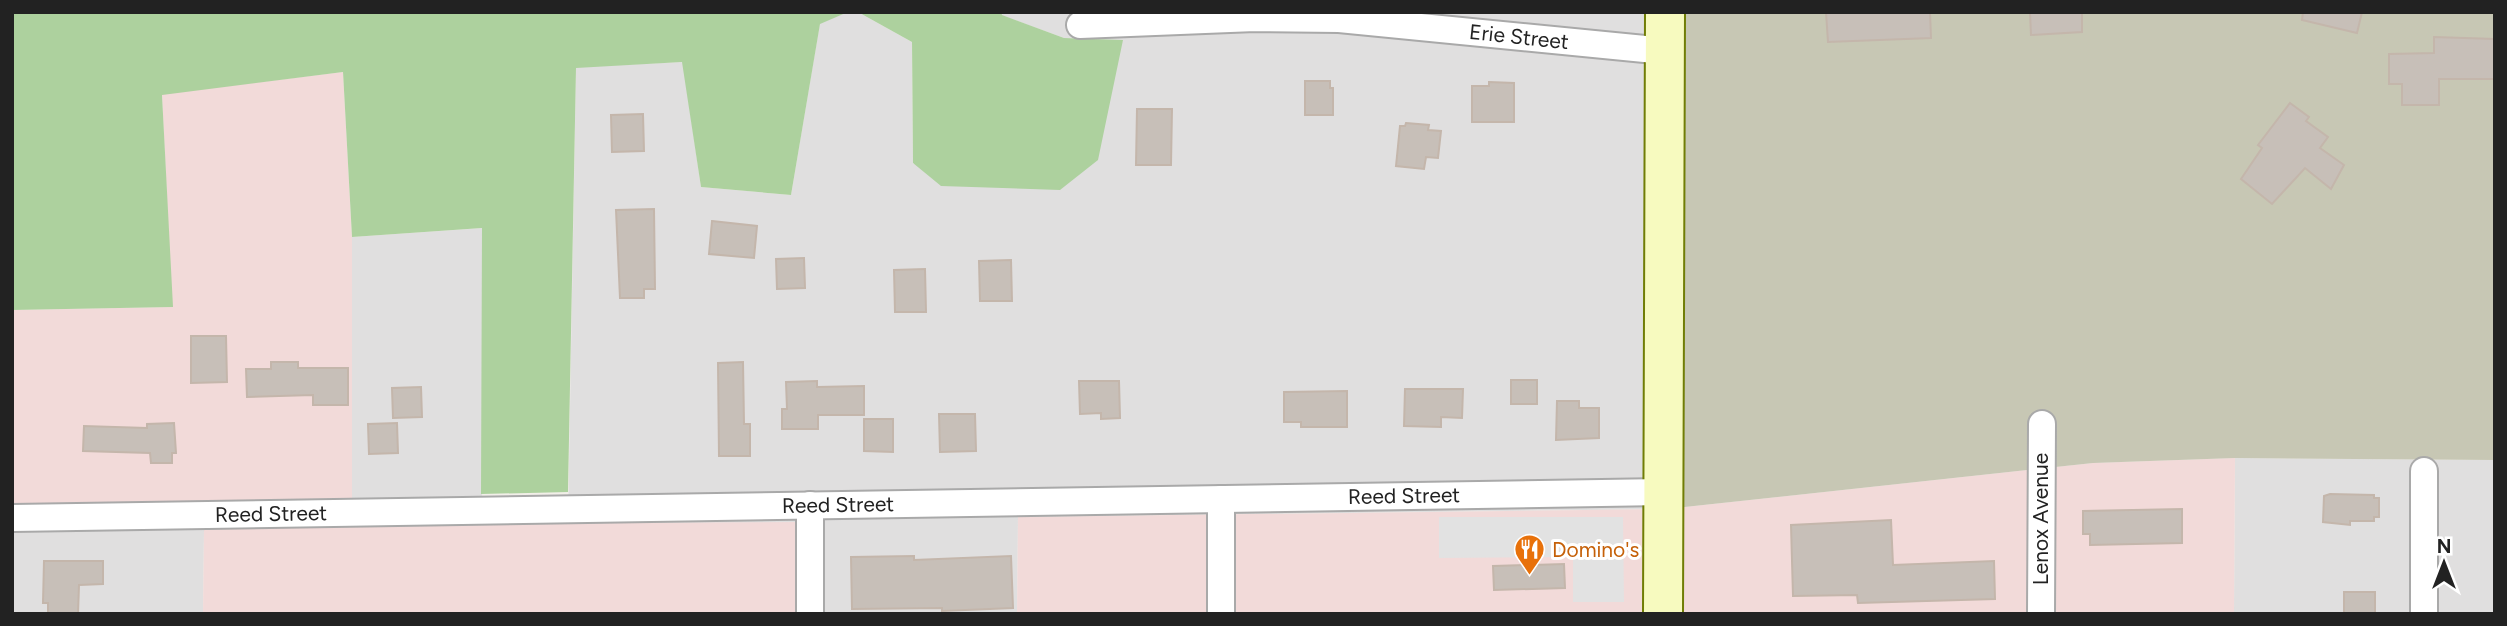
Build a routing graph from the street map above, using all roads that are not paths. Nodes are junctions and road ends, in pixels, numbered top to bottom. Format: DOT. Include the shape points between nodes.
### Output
graph roads {
  1 [pos="1665,12"];
  2 [pos="1080,24"];
  3 [pos="1665,51"];
  4 [pos="2042,424"];
  5 [pos="2424,471"];
  6 [pos="1663,492"];
  7 [pos="1221,499"];
  8 [pos="810,505"];
  9 [pos="12,518"];
  10 [pos="810,614"];
  11 [pos="1222,614"];
  12 [pos="1663,614"];
  13 [pos="2040,614"];
  14 [pos="2424,614"];
  1 -- 3 [label="main road"];
  2 -- 3 [label="street, Erie Street" via="1339,19"];
  3 -- 6 [label="main road"];
  4 -- 13 [label="street, Lenox Avenue"];
  5 -- 14 [label="street"];
  6 -- 7 [label="street, Reed Street"];
  6 -- 12 [label="main road"];
  7 -- 8 [label="street, Reed Street"];
  7 -- 11 [label="street"];
  8 -- 9 [label="street, Reed Street"];
  8 -- 10 [label="street"];
}
